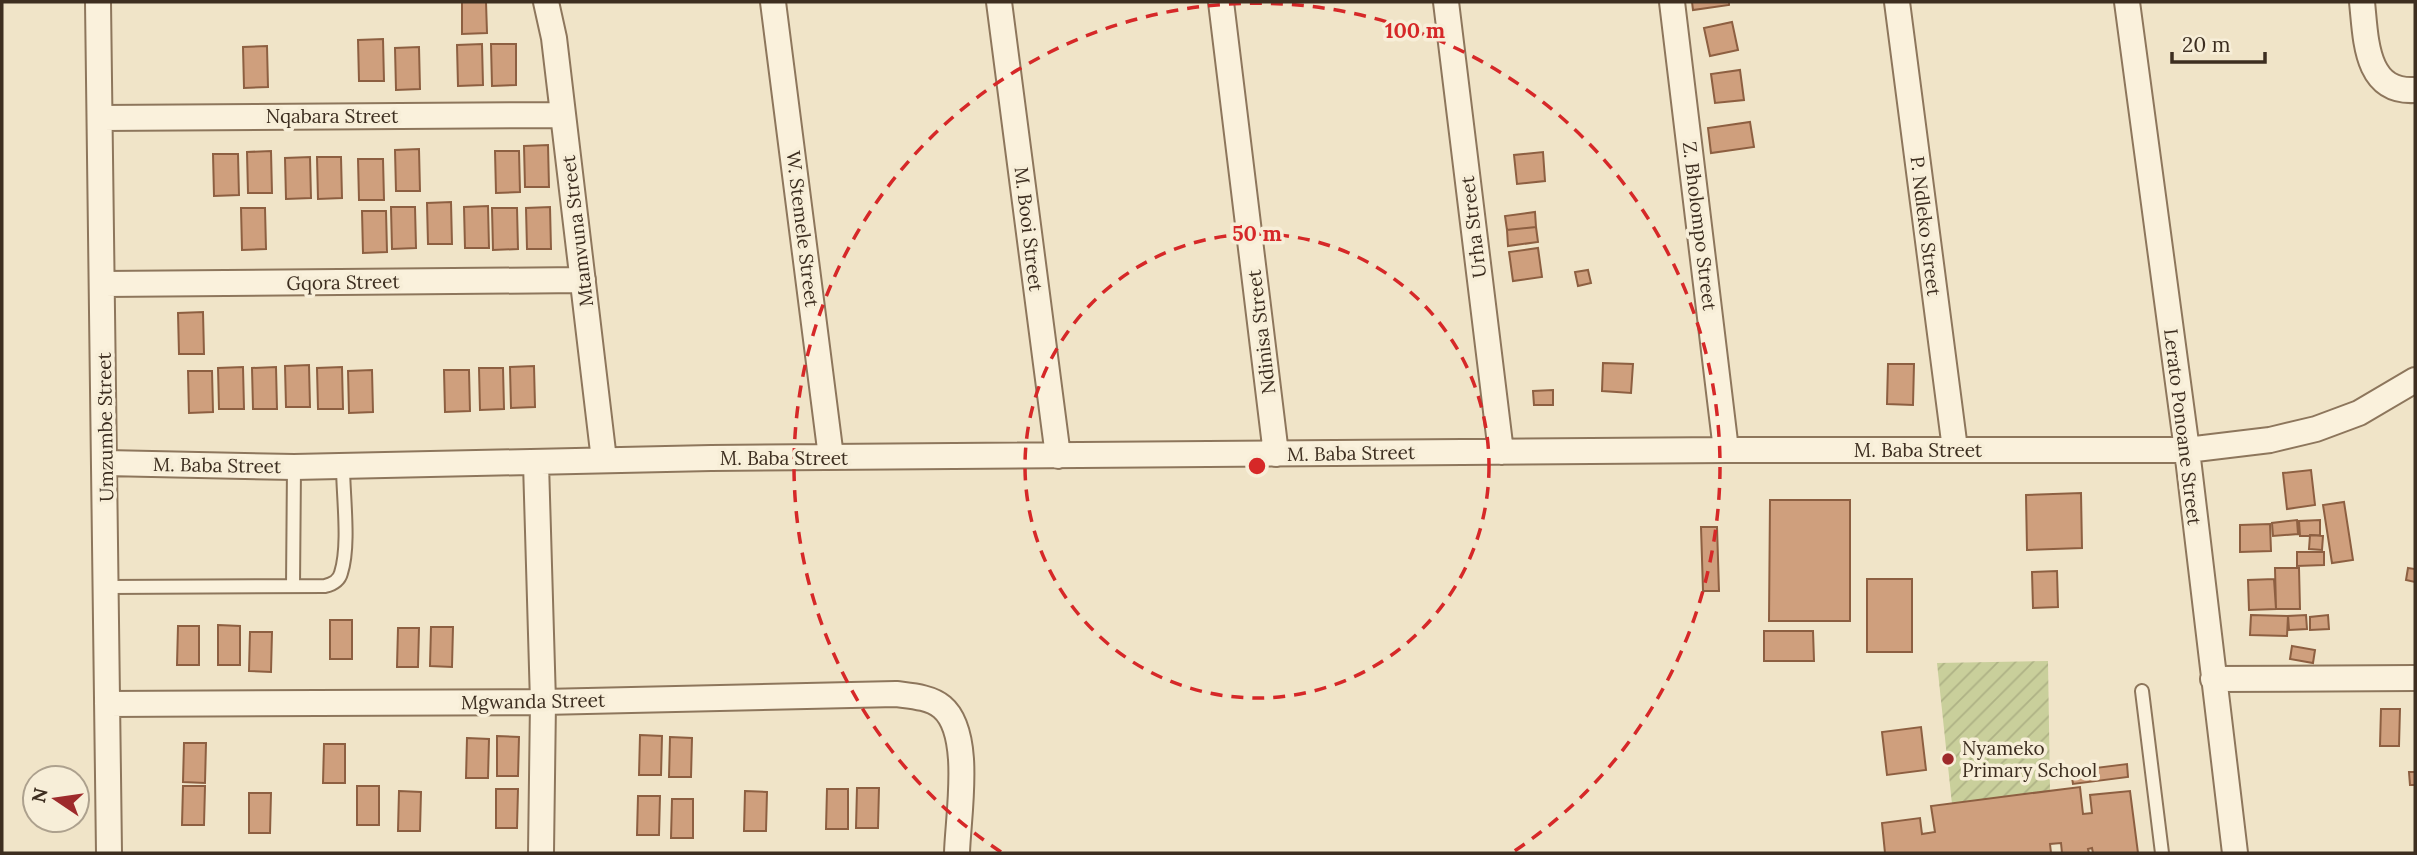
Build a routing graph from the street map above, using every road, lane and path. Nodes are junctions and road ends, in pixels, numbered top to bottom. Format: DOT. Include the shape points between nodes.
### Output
graph roads {
  1 [pos="98,2"];
  2 [pos="546,2"];
  3 [pos="773,2"];
  4 [pos="999,2"];
  5 [pos="1221,2"];
  6 [pos="1446,2"];
  7 [pos="1672,2"];
  8 [pos="1897,2"];
  9 [pos="2127,2"];
  10 [pos="2362,2"];
  11 [pos="2415,90"];
  12 [pos="562,115"];
  13 [pos="101,118"];
  14 [pos="583,280"];
  15 [pos="104,284"];
  16 [pos="2415,380"];
  17 [pos="1955,449"];
  18 [pos="1726,450"];
  19 [pos="2187,450"];
  20 [pos="1501,452"];
  21 [pos="1276,454"];
  22 [pos="1058,456"];
  23 [pos="831,457"];
  24 [pos="604,460"];
  25 [pos="106,463"];
  26 [pos="536,463"];
  27 [pos="343,466"];
  28 [pos="294,467"];
  29 [pos="293,586"];
  30 [pos="107,587"];
  31 [pos="2415,678"];
  32 [pos="2213,679"];
  33 [pos="2142,691"];
  34 [pos="543,702"];
  35 [pos="107,704"];
  36 [pos="109,853"];
  37 [pos="541,853"];
  38 [pos="957,853"];
  39 [pos="2162,853"];
  40 [pos="2235,853"];
  1 -- 13 [label="street, Umzumbe Street"];
  2 -- 12 [label="street, Mtamvuna Street"];
  3 -- 23 [label="street, W. Stemele Street"];
  4 -- 22 [label="street, M. Booi Street"];
  5 -- 21 [label="street, Ndinisa Street"];
  6 -- 20 [label="street, Urha Street"];
  7 -- 18 [label="street, Z. Bholompo Street"];
  8 -- 17 [label="street, P. Ndleko Street"];
  9 -- 19 [label="street, Lerato Ponoane Street"];
  10 -- 11 [label="street" via="2376,76 2388,86"];
  12 -- 13 [label="street, Nqabara Street"];
  12 -- 14 [label="street, Mtamvuna Street"];
  13 -- 15 [label="street, Umzumbe Street"];
  14 -- 15 [label="street, Gqora Street"];
  14 -- 24 [label="street, Mtamvuna Street"];
  15 -- 25 [label="street, Umzumbe Street"];
  16 -- 19 [label="street, M. Baba Street" via="2359,413 2316,429"];
  17 -- 18 [label="street, M. Baba Street"];
  17 -- 19 [label="street, M. Baba Street"];
  18 -- 20 [label="street, M. Baba Street"];
  19 -- 32 [label="street, Lerato Ponoane Street"];
  20 -- 21 [label="street, M. Baba Street"];
  21 -- 22 [label="street, M. Baba Street"];
  22 -- 23 [label="street, M. Baba Street"];
  23 -- 24 [label="street, M. Baba Street"];
  24 -- 26 [label="street, M. Baba Street"];
  25 -- 28 [label="street, M. Baba Street"];
  25 -- 30 [label="street, Umzumbe Street"];
  26 -- 27 [label="street, M. Baba Street"];
  26 -- 34 [label="street"];
  27 -- 28 [label="street, M. Baba Street"];
  27 -- 29 [label="lane" via="341,573 335,583 325,586"];
  28 -- 29 [label="lane"];
  29 -- 30 [label="lane"];
  30 -- 35 [label="street, Umzumbe Street"];
  31 -- 32 [label="street"];
  32 -- 40 [label="street, Lerato Ponoane Street"];
  33 -- 39 [label="lane"];
  34 -- 35 [label="street, Mgwanda Street"];
  34 -- 37 [label="street"];
  34 -- 38 [label="street, Mgwanda Street" via="896,694 923,698 952,718 961,741"];
  35 -- 36 [label="street, Umzumbe Street"];
}
